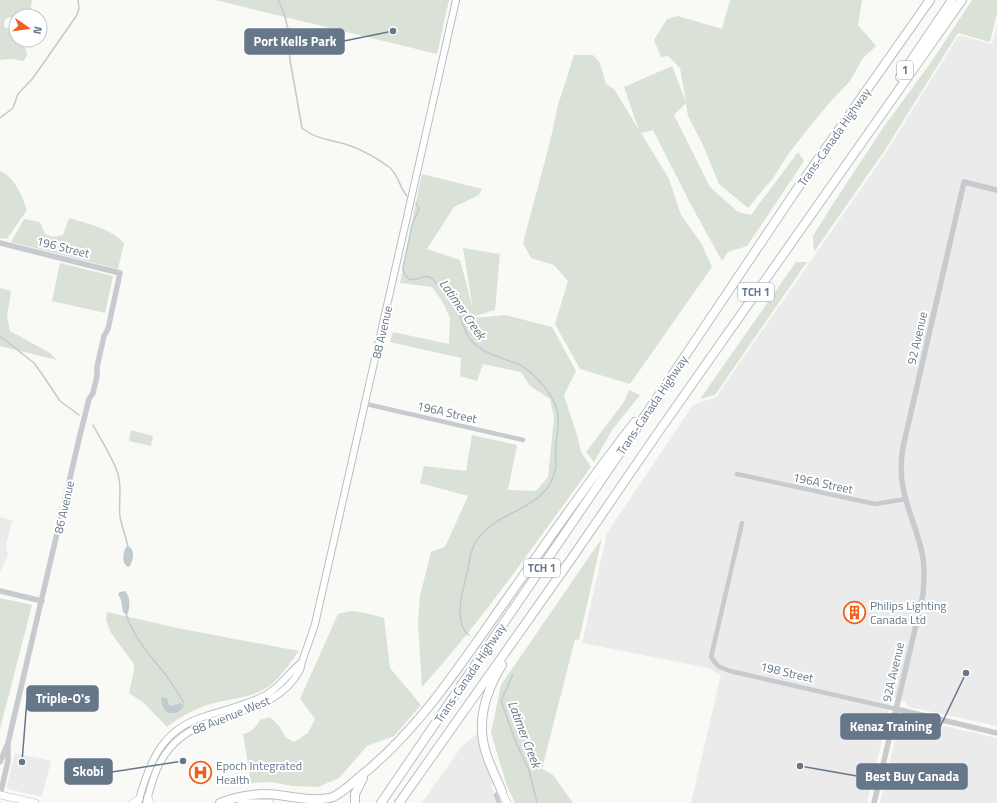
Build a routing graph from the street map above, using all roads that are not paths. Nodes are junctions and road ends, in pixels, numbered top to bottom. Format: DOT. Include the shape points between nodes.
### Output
graph roads {
  1 [pos="456,0"];
  2 [pos="930,0"];
  3 [pos="952,0"];
  4 [pos="962,0"];
  5 [pos="862,141"];
  6 [pos="997,190"];
  7 [pos="0,243"];
  8 [pos="120,272"];
  9 [pos="670,377"];
  10 [pos="366,404"];
  11 [pos="523,440"];
  12 [pos="737,474"];
  13 [pos="906,499"];
  14 [pos="742,524"];
  15 [pos="0,591"];
  16 [pos="546,594"];
  17 [pos="42,601"];
  18 [pos="302,662"];
  19 [pos="896,709"];
  20 [pos="997,733"];
  21 [pos="8,743"];
  22 [pos="0,762"];
  23 [pos="369,769"];
  24 [pos="499,794"];
  25 [pos="0,795"];
  26 [pos="142,801"];
  27 [pos="35,803"];
  28 [pos="220,803"];
  29 [pos="241,803"];
  30 [pos="258,803"];
  31 [pos="270,803"];
  32 [pos="355,803"];
  33 [pos="381,803"];
  34 [pos="399,803"];
  35 [pos="499,803"];
  36 [pos="507,803"];
  37 [pos="874,803"];
  1 -- 10 [label="main road, 88 Avenue"];
  2 -- 9 [label="highway, Trans-Canada Highway / TCH 1" via="795,192"];
  3 -- 5 [label="highway, Trans-Canada Highway / 1"];
  4 -- 5 [label="highway, Trans-Canada Highway / TCH 1"];
  5 -- 16 [label="highway, Trans-Canada Highway / TCH 1"];
  6 -- 13 [label="street, 92 Avenue" via="964,182 903,447 901,474"];
  7 -- 8 [label="street, 196 Street"];
  8 -- 17 [label="street, 86 Avenue"];
  9 -- 23 [label="highway" via="623,437 432,701 407,733"];
  9 -- 33 [label="highway, Trans-Canada Highway / TCH 1"];
  10 -- 11 [label="street, 196A Street"];
  10 -- 18 [label="main road, 88 Avenue" via="315,624"];
  12 -- 13 [label="street, 196A Street" via="876,504"];
  13 -- 19 [label="street, 92A Avenue" via="922,551 924,580"];
  14 -- 19 [label="street, 198 Street" via="711,657 718,666 734,672"];
  15 -- 17 [label="street"];
  16 -- 24 [label="highway" via="496,674 485,700 482,724 484,745"];
  16 -- 34 [label="highway, Trans-Canada Highway / TCH 1"];
  17 -- 21 [label="street, 86 Avenue"];
  18 -- 26 [label="main road, 88 Avenue West" via="301,669 278,695 255,707 201,725 177,740 165,754"];
  19 -- 20 [label="street, 198 Street"];
  19 -- 37 [label="street, 92A Avenue"];
  21 -- 22 [label="street, 86 Avenue"];
  21 -- 25 [label="street, 86 Avenue" via="8,761"];
  23 -- 28 [label="highway" via="344,790 328,799 307,800 261,794"];
  23 -- 32 [label="highway" via="357,787"];
  24 -- 35 [label="street"];
  24 -- 36 [label="main road"];
  25 -- 27 [label="main road"];
  29 -- 30 [label="main road"];
  30 -- 31 [label="main road"];
}
